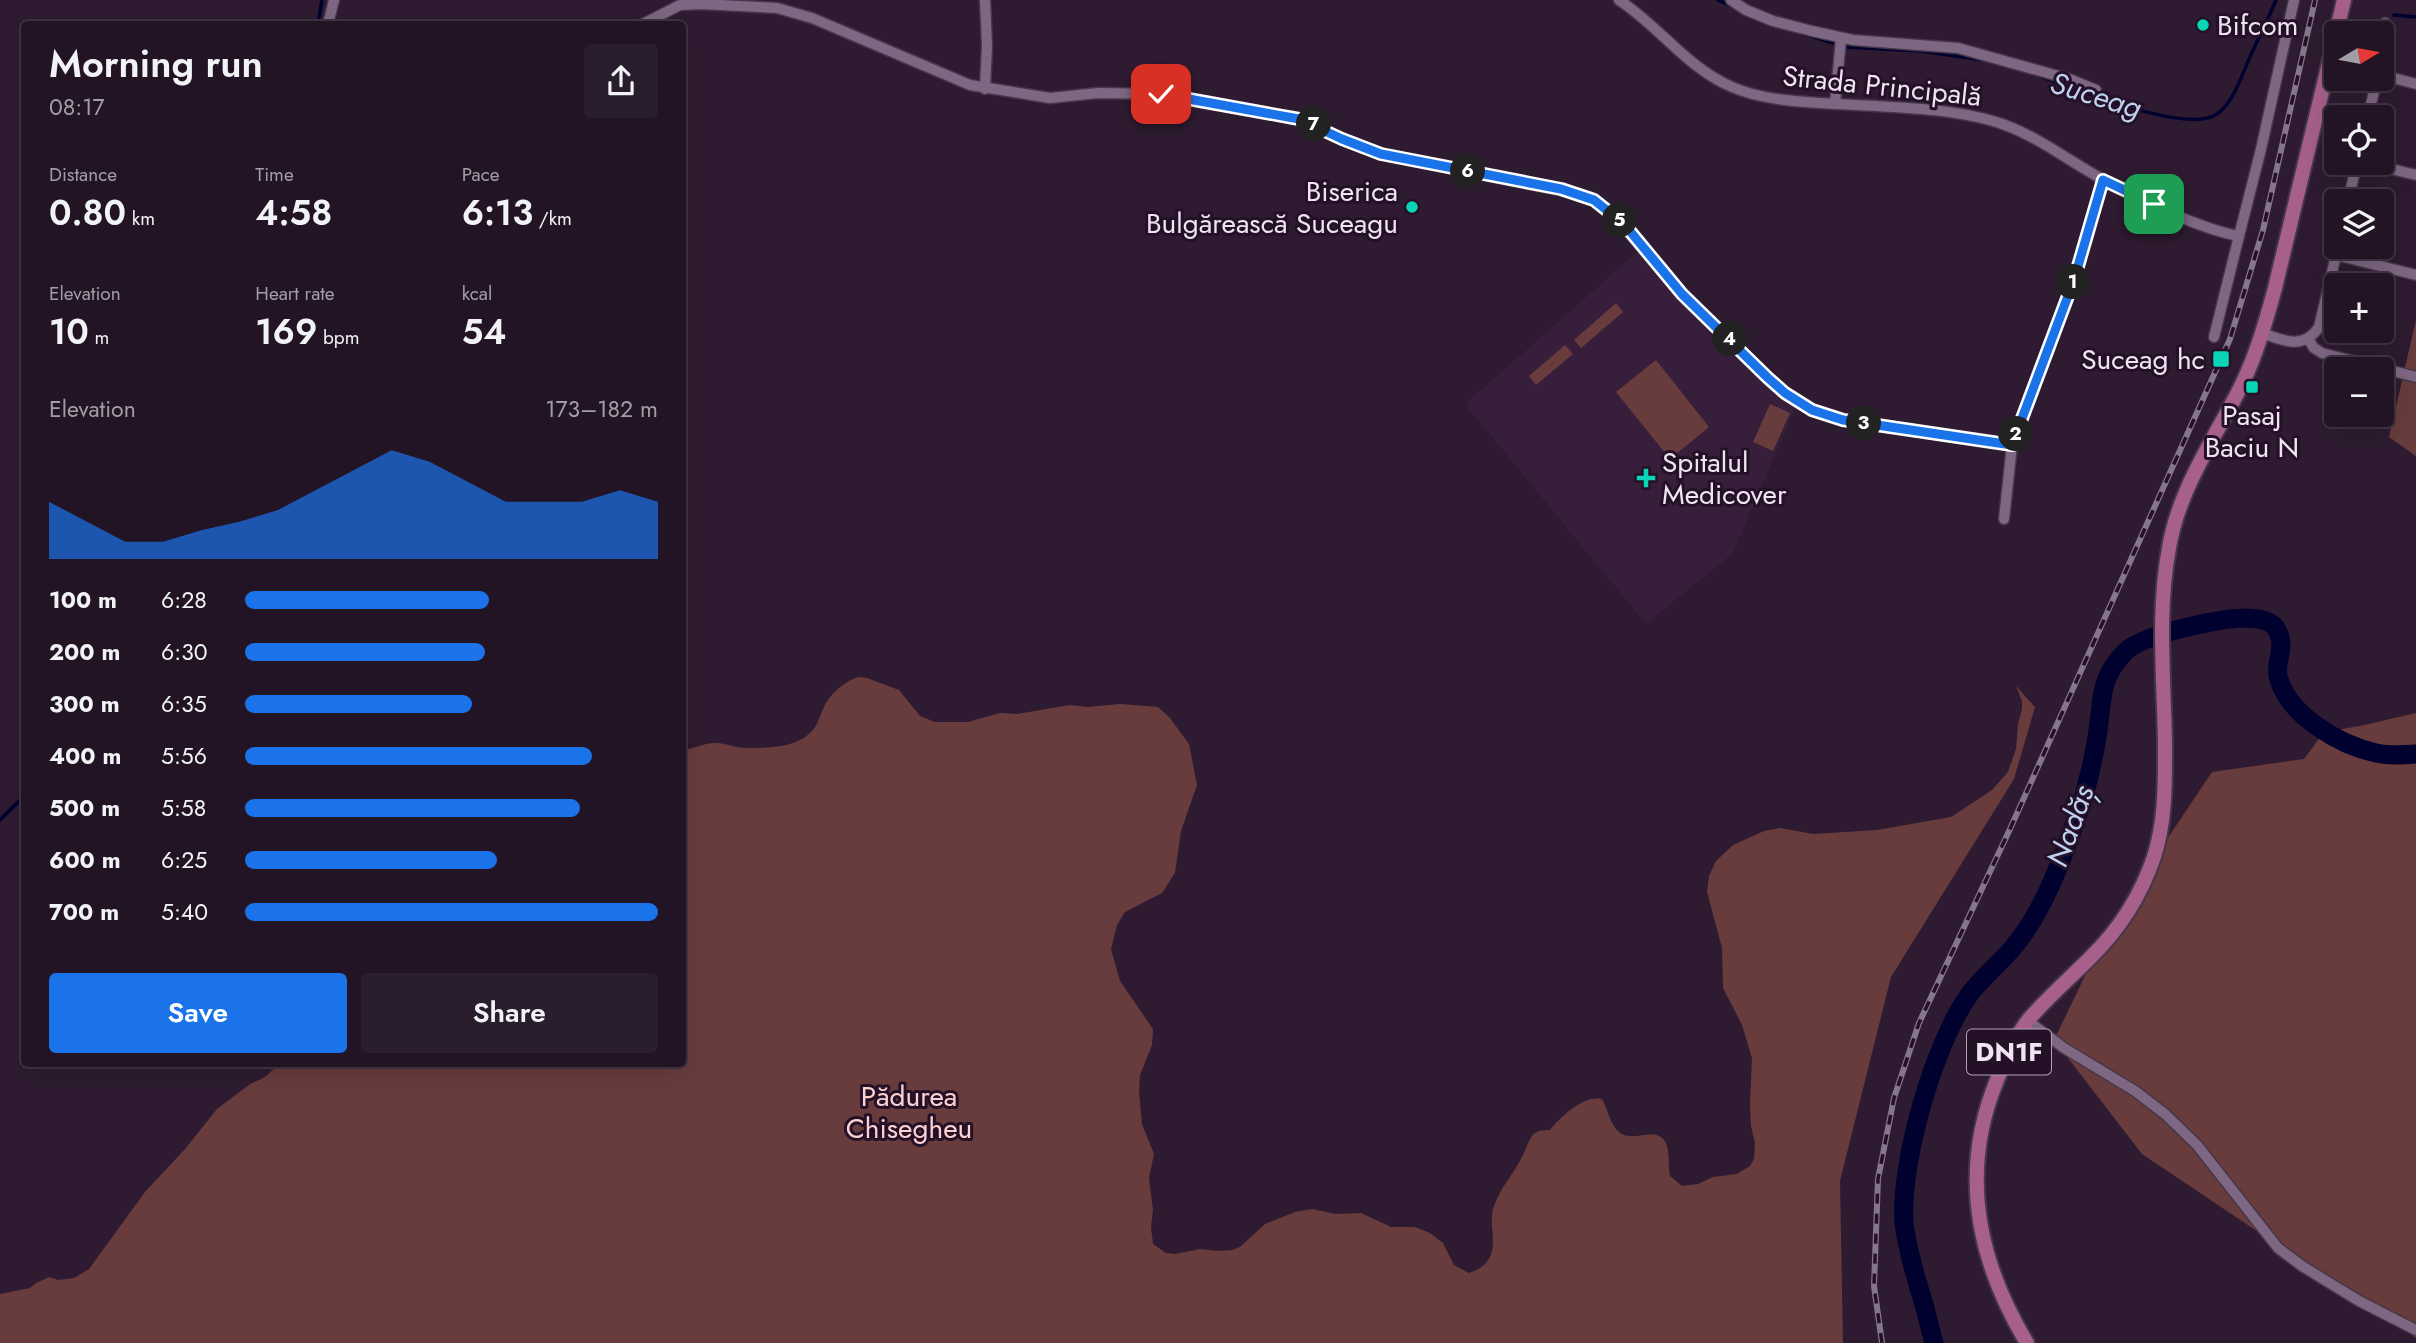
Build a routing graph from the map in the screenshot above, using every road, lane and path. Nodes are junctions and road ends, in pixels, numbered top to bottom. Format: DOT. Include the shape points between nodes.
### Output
graph roads {
  1 [pos="334,0"];
  2 [pos="985,0"];
  3 [pos="1619,0"];
  4 [pos="1731,0"];
  5 [pos="2294,0"];
  6 [pos="2344,0"];
  7 [pos="329,21"];
  8 [pos="649,21"];
  9 [pos="1841,44"];
  10 [pos="2394,78"];
  11 [pos="2416,84"];
  12 [pos="985,89"];
  13 [pos="2096,90"];
  14 [pos="1835,104"];
  15 [pos="2394,170"];
  16 [pos="2416,175"];
  17 [pos="2103,180"];
  18 [pos="2239,236"];
  19 [pos="2335,259"];
  20 [pos="2363,259"];
  21 [pos="2416,275"];
  22 [pos="2262,333"];
  23 [pos="2214,337"];
  24 [pos="2308,339"];
  25 [pos="2416,377"];
  26 [pos="2012,445"];
  27 [pos="2004,519"];
  28 [pos="2028,1021"];
  29 [pos="2416,1330"];
  30 [pos="2027,1343"];
  1 -- 7 [label="street"];
  2 -- 12 [label="street"];
  3 -- 14 [label="street, Strada Principală" via="1693,64 1724,83 1768,97"];
  4 -- 9 [label="street" via="1773,21"];
  5 -- 18 [label="street"];
  6 -- 22 [label="main road, DN1F"];
  8 -- 12 [label="street" via="680,5 777,8"];
  9 -- 13 [label="street" via="1958,48"];
  9 -- 14 [label="street"];
  10 -- 11 [label="street"];
  12 -- 26 [label="street" via="1050,98 1161,94 1299,119 1381,154 1579,194 1614,214 1682,294 1768,378 1804,405 1843,420"];
  14 -- 17 [label="street, Strada Principală" via="1978,117 2042,142"];
  15 -- 16 [label="street"];
  17 -- 18 [label="street, Strada Principală" via="2215,230"];
  17 -- 26 [label="street" via="2074,280"];
  18 -- 23 [label="street"];
  19 -- 24 [label="street" via="2319,327"];
  20 -- 21 [label="street"];
  22 -- 24 [label="street" via="2290,342"];
  22 -- 28 [label="main road, DN1F" via="2237,394 2197,468 2170,540 2163,592 2165,797 2161,831 2146,878 2113,933"];
  24 -- 25 [label="street" via="2322,353"];
  26 -- 27 [label="street"];
  28 -- 29 [label="street" via="2165,1114 2197,1145 2278,1248 2358,1301"];
  28 -- 30 [label="main road, DN1F" via="1992,1092 1981,1132 1976,1180 1987,1258"];
}
